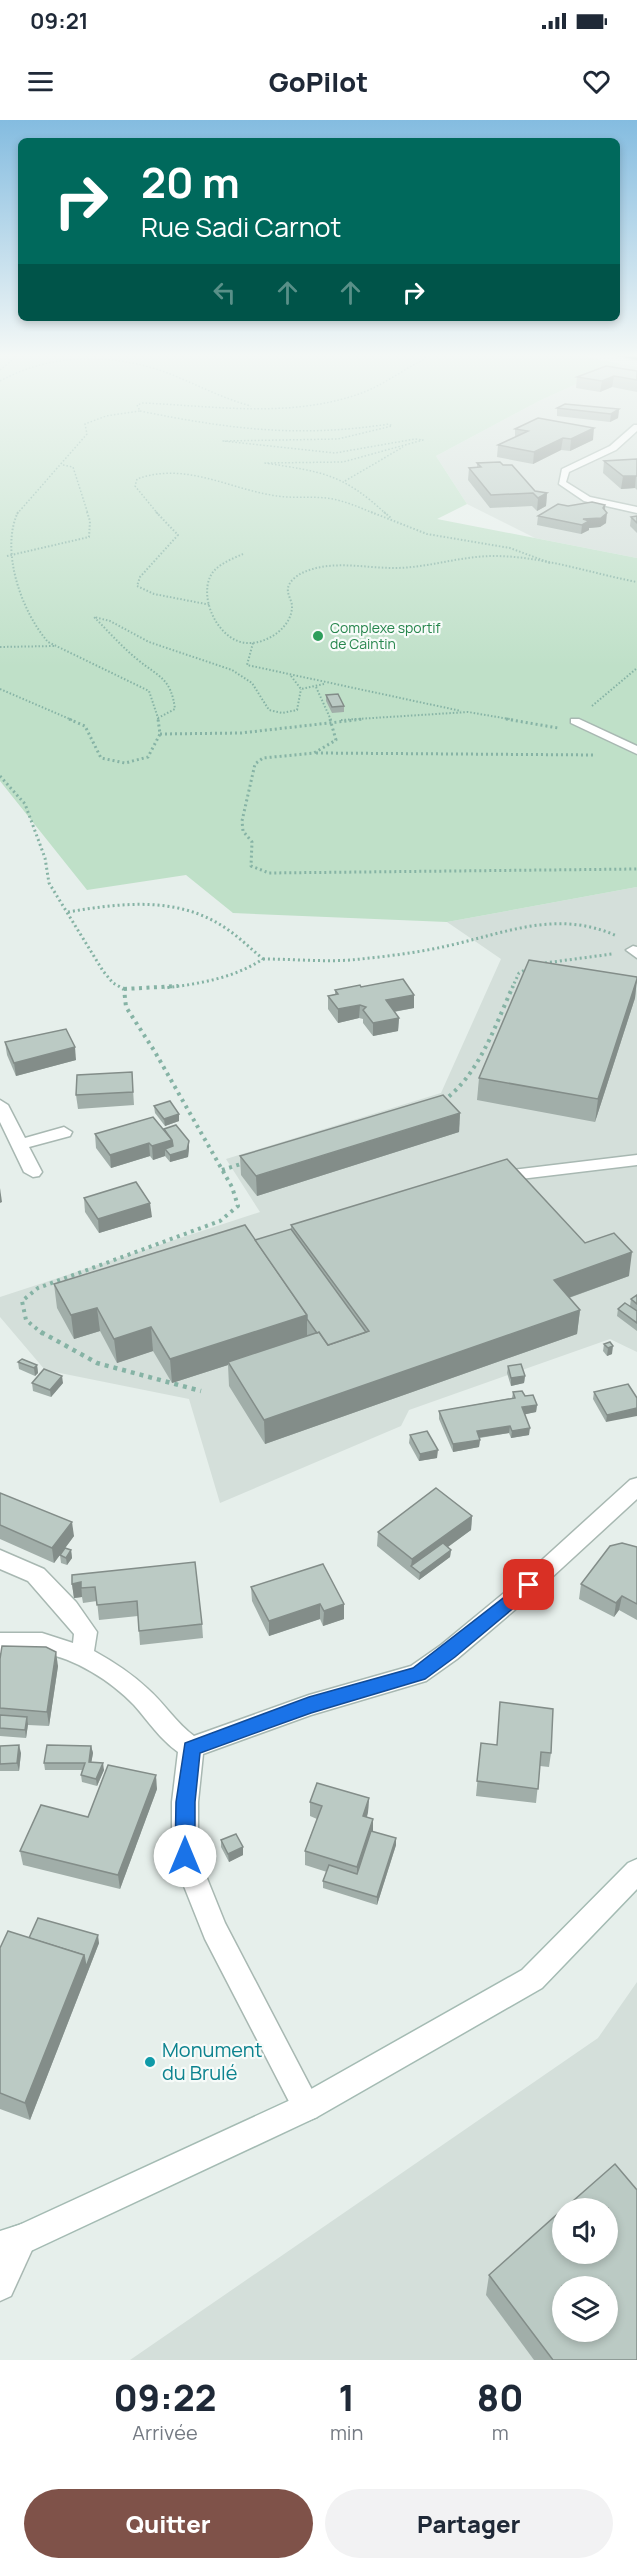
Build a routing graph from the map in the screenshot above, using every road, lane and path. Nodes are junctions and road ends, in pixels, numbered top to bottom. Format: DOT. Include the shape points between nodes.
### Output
graph roads {
  1 [pos="69,458"];
  2 [pos="359,458"];
  3 [pos="385,458"];
  4 [pos="593,458"];
  5 [pos="63,465"];
  6 [pos="344,481"];
  7 [pos="637,510"];
  8 [pos="392,519"];
  9 [pos="7,529"];
  10 [pos="6,551"];
  11 [pos="243,554"];
  12 [pos="7,556"];
  13 [pos="550,563"];
  14 [pos="637,582"];
  15 [pos="211,605"];
  16 [pos="253,643"];
  17 [pos="56,646"];
  18 [pos="0,647"];
  19 [pos="637,668"];
  20 [pos="290,675"];
  21 [pos="325,683"];
  22 [pos="316,687"];
  23 [pos="0,689"];
  24 [pos="301,689"];
  25 [pos="468,712"];
  26 [pos="159,718"];
  27 [pos="331,721"];
  28 [pos="575,721"];
  29 [pos="160,734"];
  30 [pos="637,750"];
  31 [pos="314,753"];
  32 [pos="607,755"];
  33 [pos="0,776"];
  34 [pos="637,869"];
  35 [pos="68,912"];
  36 [pos="635,952"];
  37 [pos="263,959"];
  38 [pos="541,964"];
  39 [pos="530,968"];
  40 [pos="123,989"];
  41 [pos="437,1104"];
  42 [pos="0,1105"];
  43 [pos="64,1132"];
  44 [pos="21,1144"];
  45 [pos="255,1160"];
  46 [pos="637,1160"];
  47 [pos="222,1170"];
  48 [pos="33,1172"];
  49 [pos="483,1181"];
  50 [pos="201,1391"];
  51 [pos="637,1486"];
  52 [pos="0,1559"];
  53 [pos="0,1643"];
  54 [pos="82,1656"];
  55 [pos="191,1748"];
  56 [pos="637,1871"];
  57 [pos="307,2107"];
  58 [pos="11,2242"];
  59 [pos="0,2285"];
  1 -- 5 [label="path"];
  2 -- 6 [label="path" via="343,462 265,463"];
  3 -- 6 [label="path"];
  4 -- 7 [label="street" via="565,471 562,482 570,491 592,501"];
  5 -- 9 [label="path" via="30,497"];
  5 -- 12 [label="path" via="73,467 90,521 89,537"];
  6 -- 8 [label="path"];
  8 -- 13 [label="path" via="440,536 512,548"];
  8 -- 15 [label="path" via="321,497 253,493 198,475 158,473 137,479 135,486 178,535 140,577 137,586 148,594 191,598"];
  10 -- 12 [label="path"];
  11 -- 15 [label="path" via="218,567 210,578"];
  12 -- 17 [label="path" via="37,629"];
  13 -- 14 [label="path"];
  13 -- 16 [label="path" via="484,556 403,568 314,569 292,580 288,588 292,609 288,621 267,640"];
  15 -- 16 [label="path" via="230,639"];
  16 -- 20 [label="path" via="247,665"];
  17 -- 18 [label="path"];
  17 -- 26 [label="path" via="149,691"];
  19 -- 28 [label="path"];
  20 -- 21 [label="path"];
  20 -- 24 [label="path"];
  21 -- 22 [label="path"];
  21 -- 25 [label="path"];
  22 -- 24 [label="path"];
  22 -- 27 [label="path"];
  23 -- 29 [label="path" via="86,726 101,758 117,763 133,764 148,757"];
  24 -- 26 [label="path" via="297,710 269,710 248,678 180,650 143,640 94,617 138,660 158,672 173,695 175,709"];
  25 -- 27 [label="path"];
  25 -- 28 [label="path" via="566,730"];
  26 -- 29 [label="path"];
  27 -- 29 [label="path" via="241,733"];
  27 -- 31 [label="path" via="336,740"];
  28 -- 30 [label="street"];
  31 -- 32 [label="path"];
  31 -- 34 [label="path" via="263,758 255,764 242,821 243,831 252,842 251,866 269,873"];
  33 -- 35 [label="path" via="25,804 45,858 49,883"];
  35 -- 37 [label="path" via="156,902 196,911 218,922"];
  35 -- 40 [label="path" via="103,971"];
  36 -- 37 [label="path" via="614,934 597,927 562,924 514,927 446,946 350,960"];
  36 -- 38 [label="path"];
  37 -- 40 [label="path" via="251,969 229,976 143,991"];
  39 -- 41 [label="path" via="519,973 471,1072 454,1096"];
  40 -- 47 [label="path" via="126,1006"];
  42 -- 44 [label="street"];
  43 -- 44 [label="street"];
  44 -- 48 [label="street"];
  45 -- 47 [label="path"];
  46 -- 49 [label="street"];
  47 -- 50 [label="path" via="238,1206 220,1221 38,1288 22,1301 26,1320 49,1339 88,1358"];
  51 -- 55 [label="street" via="529,1585 418,1674 309,1705"];
  52 -- 54 [label="street" via="36,1575 68,1608 87,1632"];
  53 -- 54 [label="street" via="42,1643"];
  54 -- 55 [label="street" via="111,1671 141,1697 170,1732"];
  55 -- 57 [label="street" via="185,1856 214,1930"];
  56 -- 57 [label="street" via="532,1979"];
  57 -- 58 [label="street"];
  58 -- 59 [label="street"];
}
